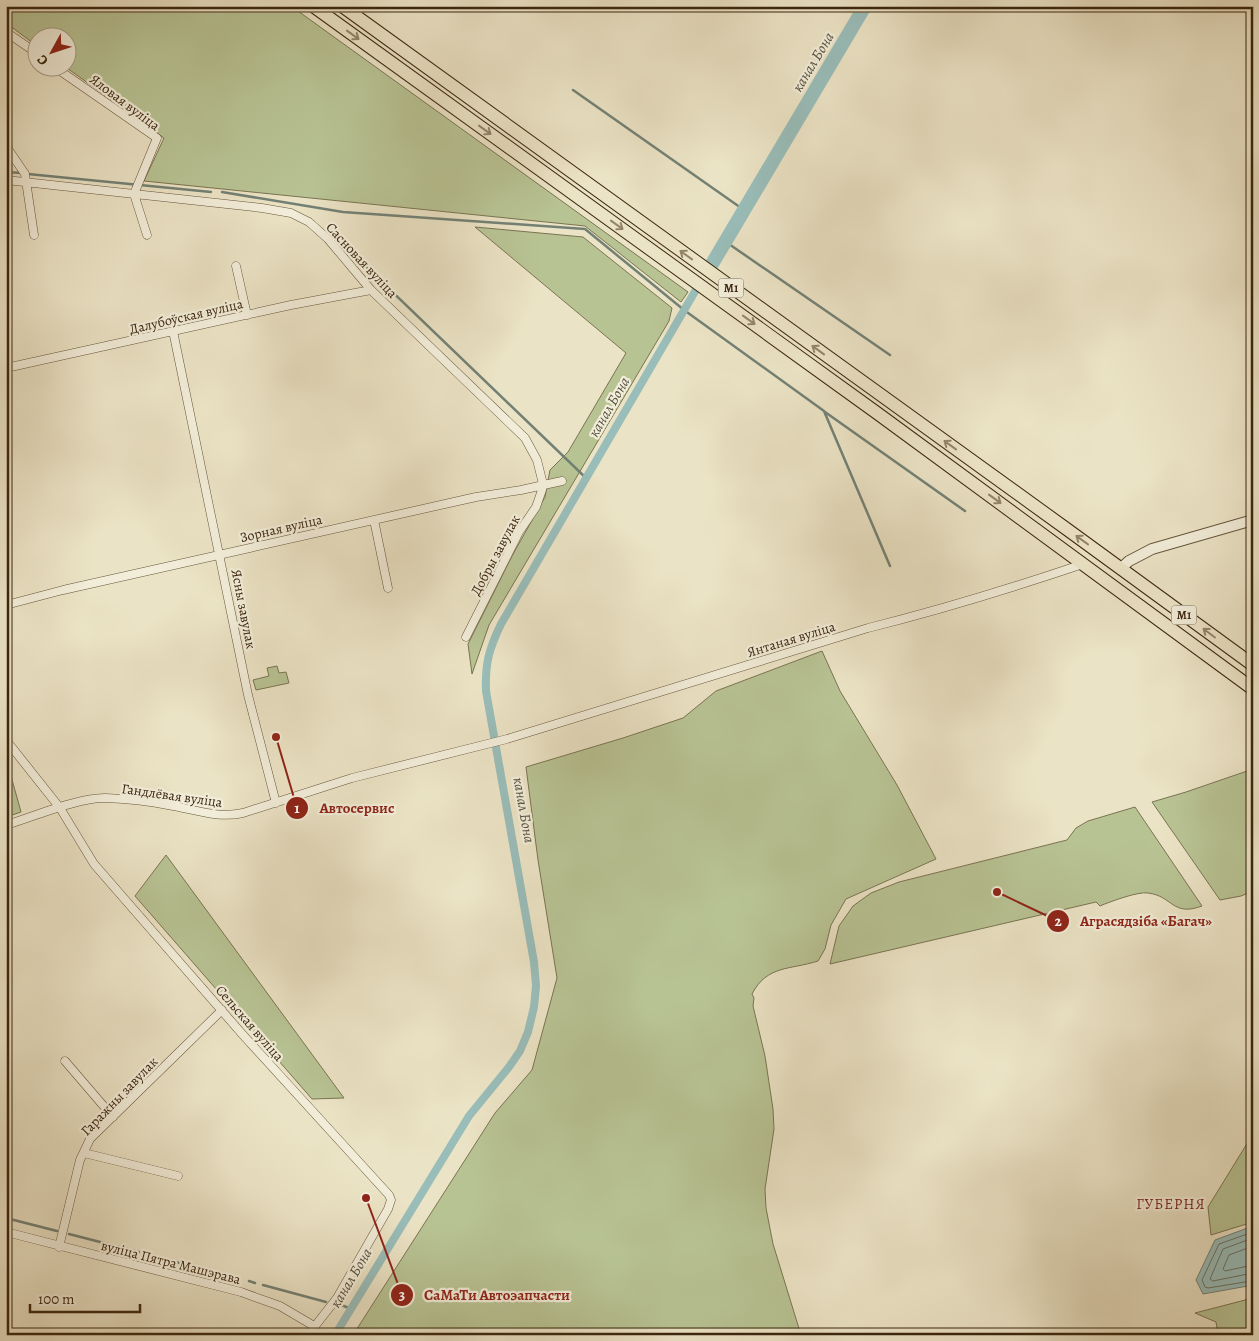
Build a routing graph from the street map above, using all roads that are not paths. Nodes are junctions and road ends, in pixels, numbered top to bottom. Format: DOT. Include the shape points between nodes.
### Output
graph roads {
  1 [pos="314,6"];
  2 [pos="342,6"];
  3 [pos="6,32"];
  4 [pos="28,47"];
  5 [pos="70,78"];
  6 [pos="6,146"];
  7 [pos="6,180"];
  8 [pos="134,194"];
  9 [pos="34,235"];
  10 [pos="147,235"];
  11 [pos="236,266"];
  12 [pos="371,290"];
  13 [pos="247,315"];
  14 [pos="173,331"];
  15 [pos="6,368"];
  16 [pos="562,480"];
  17 [pos="543,484"];
  18 [pos="374,520"];
  19 [pos="1253,520"];
  20 [pos="220,555"];
  21 [pos="1083,564"];
  22 [pos="1121,568"];
  23 [pos="388,588"];
  24 [pos="6,605"];
  25 [pos="466,637"];
  26 [pos="1253,665"];
  27 [pos="1253,689"];
  28 [pos="507,739"];
  29 [pos="6,740"];
  30 [pos="276,803"];
  31 [pos="60,808"];
  32 [pos="6,825"];
  33 [pos="222,1010"];
  34 [pos="65,1061"];
  35 [pos="113,1117"];
  36 [pos="84,1153"];
  37 [pos="178,1176"];
  38 [pos="6,1232"];
  39 [pos="60,1247"];
  40 [pos="314,1326"];
  41 [pos="308,1335"];
  1 -- 21 [label="highway, М1, one-way"];
  22 -- 2 [label="highway, М1, one-way"];
  3 -- 4 [label="street"];
  5 -- 8 [label="street, Яловая вуліца" via="157,138"];
  6 -- 9 [label="street" via="24,174"];
  7 -- 8 [label="street, Сасновая вуліца"];
  8 -- 10 [label="street"];
  8 -- 12 [label="street, Сасновая вуліца" via="291,213 309,222 328,239"];
  11 -- 13 [label="street"];
  12 -- 13 [label="street, Далубоўская вуліца"];
  12 -- 17 [label="street, Сасновая вуліца" via="525,438 537,460"];
  13 -- 14 [label="street, Далубоўская вуліца"];
  14 -- 15 [label="street, Далубоўская вуліца"];
  14 -- 20 [label="street, Ясны завулак"];
  16 -- 17 [label="street, Зорная вуліца"];
  17 -- 18 [label="street, Зорная вуліца"];
  17 -- 25 [label="street, Добры завулак" via="536,507 519,532"];
  18 -- 20 [label="street, Зорная вуліца"];
  18 -- 23 [label="street"];
  19 -- 22 [label="street" via="1152,549"];
  20 -- 24 [label="street, Зорная вуліца"];
  20 -- 30 [label="street, Ясны завулак" via="248,695"];
  21 -- 27 [label="highway, М1"];
  21 -- 28 [label="street, Янтаная вуліца"];
  26 -- 22 [label="highway, М1, one-way"];
  28 -- 30 [label="street, Гандлёвая вуліца" via="352,778"];
  29 -- 31 [label="street, Сельская вуліца"];
  30 -- 31 [label="street, Гандлёвая вуліца" via="232,816 167,804 104,798"];
  31 -- 32 [label="street, Гандлёвая вуліца"];
  31 -- 33 [label="street, Сельская вуліца" via="94,864"];
  33 -- 35 [label="street, Гаражны завулак"];
  33 -- 40 [label="street, Сельская вуліца" via="391,1200 337,1298"];
  34 -- 35 [label="street"];
  35 -- 36 [label="street, Гаражны завулак" via="90,1139"];
  36 -- 37 [label="street"];
  36 -- 39 [label="street, Гаражны завулак"];
  38 -- 39 [label="street, вуліца Пятра Машэрава"];
  39 -- 40 [label="street, вуліца Пятра Машэрава" via="241,1292 280,1306"];
  40 -- 41 [label="street"];
}
